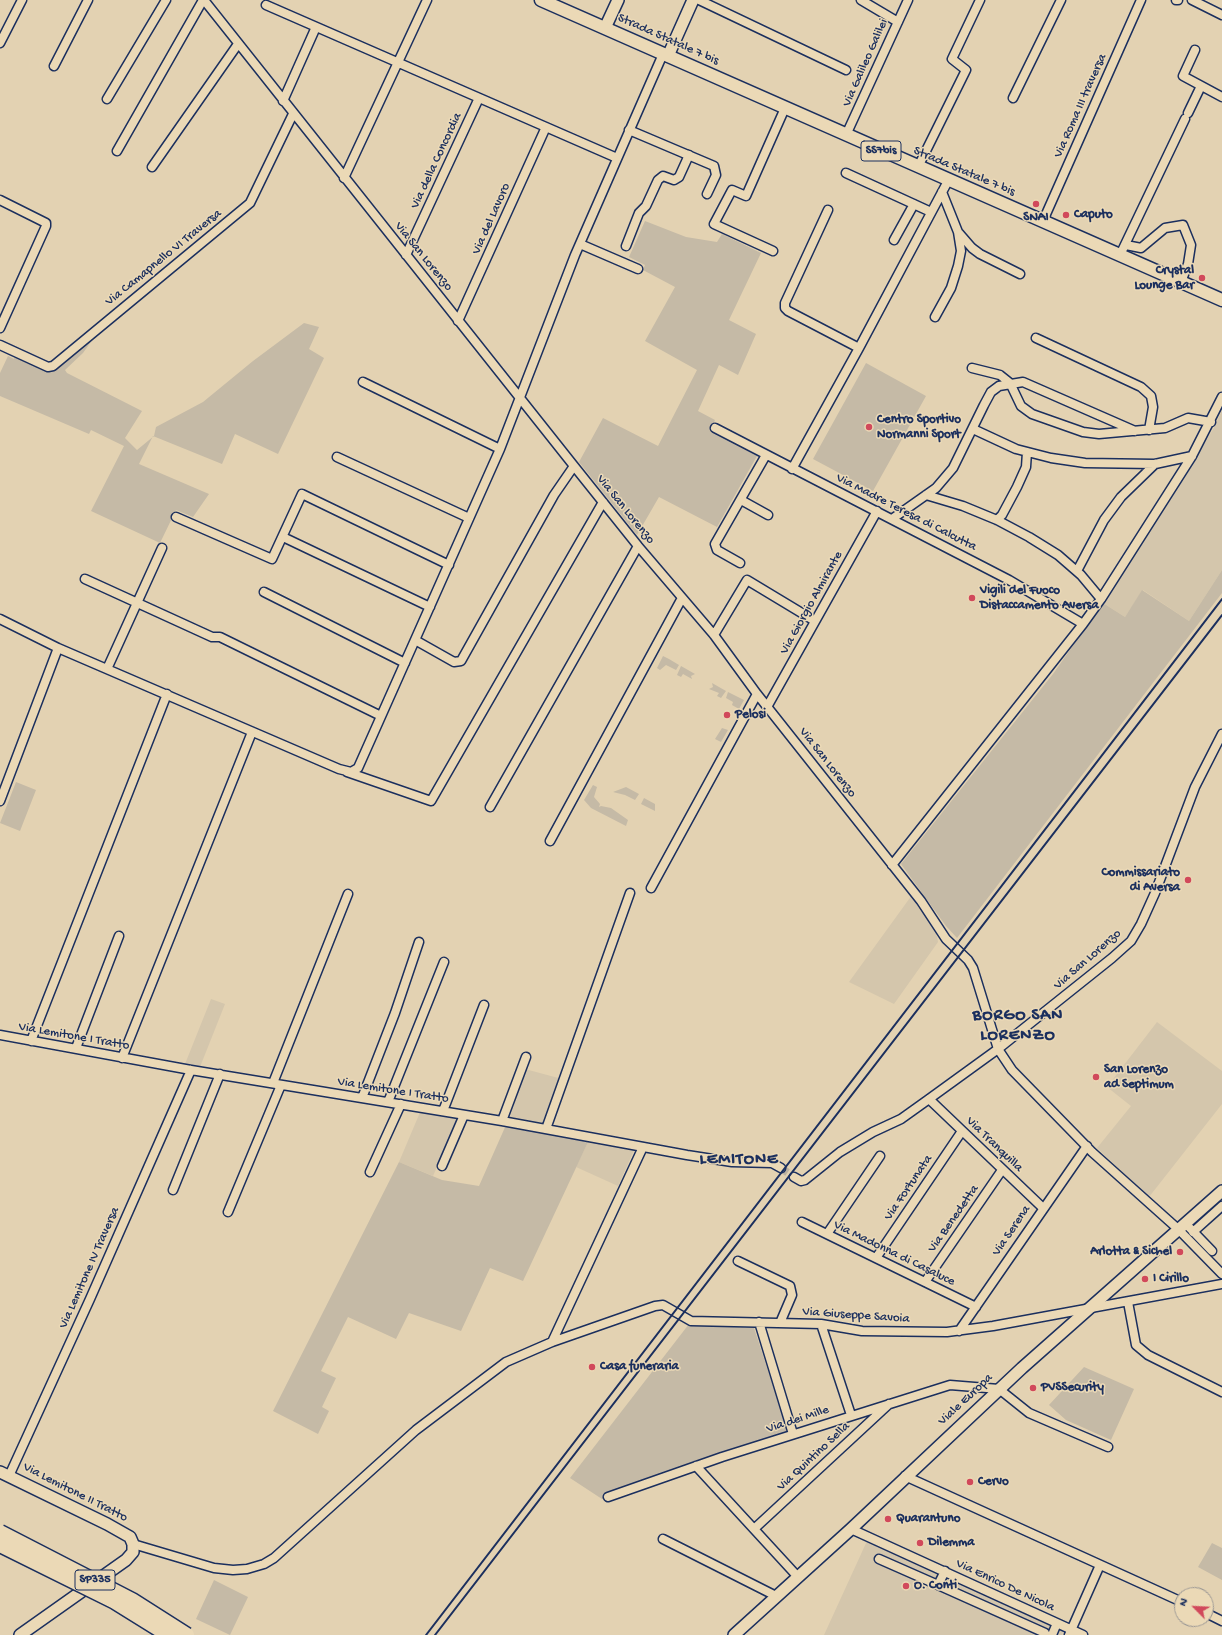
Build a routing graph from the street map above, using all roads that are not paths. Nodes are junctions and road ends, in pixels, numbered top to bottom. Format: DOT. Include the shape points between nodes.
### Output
graph roads {
  1 [pos="22,0"];
  2 [pos="88,0"];
  3 [pos="166,0"];
  4 [pos="203,0"];
  5 [pos="427,0"];
  6 [pos="541,0"];
  7 [pos="618,0"];
  8 [pos="693,0"];
  9 [pos="700,0"];
  10 [pos="861,0"];
  11 [pos="908,0"];
  12 [pos="980,0"];
  13 [pos="1061,0"];
  14 [pos="1141,0"];
  15 [pos="1192,0"];
  16 [pos="266,5"];
  17 [pos="1222,15"];
  18 [pos="898,22"];
  19 [pos="316,27"];
  20 [pos="605,28"];
  21 [pos="0,43"];
  22 [pos="238,44"];
  23 [pos="1195,50"];
  24 [pos="666,55"];
  25 [pos="398,63"];
  26 [pos="54,66"];
  27 [pos="846,70"];
  28 [pos="1201,86"];
  29 [pos="479,98"];
  30 [pos="1013,98"];
  31 [pos="1222,98"];
  32 [pos="107,99"];
  33 [pos="283,101"];
  34 [pos="785,108"];
  35 [pos="293,114"];
  36 [pos="546,127"];
  37 [pos="629,130"];
  38 [pos="846,135"];
  39 [pos="116,151"];
  40 [pos="689,155"];
  41 [pos="616,158"];
  42 [pos="152,167"];
  43 [pos="918,167"];
  44 [pos="846,173"];
  45 [pos="344,178"];
  46 [pos="948,181"];
  47 [pos="942,192"];
  48 [pos="707,194"];
  49 [pos="0,200"];
  50 [pos="914,204"];
  51 [pos="828,210"];
  52 [pos="931,212"];
  53 [pos="1043,221"];
  54 [pos="958,232"];
  55 [pos="894,240"];
  56 [pos="580,244"];
  57 [pos="626,246"];
  58 [pos="1123,250"];
  59 [pos="773,251"];
  60 [pos="406,255"];
  61 [pos="638,269"];
  62 [pos="1020,274"];
  63 [pos="1181,282"];
  64 [pos="1222,300"];
  65 [pos="935,317"];
  66 [pos="458,321"];
  67 [pos="0,328"];
  68 [pos="1036,338"];
  69 [pos="0,345"];
  70 [pos="859,348"];
  71 [pos="972,368"];
  72 [pos="363,382"];
  73 [pos="1010,383"];
  74 [pos="1222,397"];
  75 [pos="519,398"];
  76 [pos="1211,422"];
  77 [pos="715,428"];
  78 [pos="973,429"];
  79 [pos="1149,430"];
  80 [pos="1135,431"];
  81 [pos="500,448"];
  82 [pos="1027,452"];
  83 [pos="766,455"];
  84 [pos="1192,456"];
  85 [pos="337,457"];
  86 [pos="1155,464"];
  87 [pos="574,466"];
  88 [pos="792,469"];
  89 [pos="926,495"];
  90 [pos="741,500"];
  91 [pos="603,502"];
  92 [pos="877,511"];
  93 [pos="768,515"];
  94 [pos="176,517"];
  95 [pos="469,518"];
  96 [pos="892,518"];
  97 [pos="997,520"];
  98 [pos="283,537"];
  99 [pos="638,546"];
  100 [pos="162,548"];
  101 [pos="740,563"];
  102 [pos="448,565"];
  103 [pos="1077,571"];
  104 [pos="85,579"];
  105 [pos="264,592"];
  106 [pos="682,598"];
  107 [pos="1101,599"];
  108 [pos="137,603"];
  109 [pos="430,607"];
  110 [pos="0,619"];
  111 [pos="815,621"];
  112 [pos="1083,624"];
  113 [pos="714,635"];
  114 [pos="415,640"];
  115 [pos="58,648"];
  116 [pos="404,663"];
  117 [pos="107,669"];
  118 [pos="167,694"];
  119 [pos="757,694"];
  120 [pos="767,708"];
  121 [pos="381,716"];
  122 [pos="252,732"];
  123 [pos="1222,734"];
  124 [pos="339,769"];
  125 [pos="0,800"];
  126 [pos="490,807"];
  127 [pos="550,841"];
  128 [pos="892,865"];
  129 [pos="651,888"];
  130 [pos="630,893"];
  131 [pos="348,894"];
  132 [pos="119,936"];
  133 [pos="419,942"];
  134 [pos="444,962"];
  135 [pos="484,1005"];
  136 [pos="0,1035"];
  137 [pos="31,1041"];
  138 [pos="76,1048"];
  139 [pos="998,1049"];
  140 [pos="526,1057"];
  141 [pos="122,1058"];
  142 [pos="191,1070"];
  143 [pos="220,1074"];
  144 [pos="277,1084"];
  145 [pos="362,1098"];
  146 [pos="929,1099"];
  147 [pos="388,1102"];
  148 [pos="401,1104"];
  149 [pos="442,1111"];
  150 [pos="464,1115"];
  151 [pos="502,1121"];
  152 [pos="546,1129"];
  153 [pos="962,1131"];
  154 [pos="1087,1146"];
  155 [pos="643,1147"];
  156 [pos="880,1156"];
  157 [pos="442,1166"];
  158 [pos="781,1168"];
  159 [pos="1002,1170"];
  160 [pos="370,1172"];
  161 [pos="794,1177"];
  162 [pos="173,1190"];
  163 [pos="1222,1191"];
  164 [pos="1222,1206"];
  165 [pos="1042,1208"];
  166 [pos="228,1212"];
  167 [pos="802,1222"];
  168 [pos="1181,1226"];
  169 [pos="1193,1232"];
  170 [pos="827,1234"];
  171 [pos="1212,1251"];
  172 [pos="876,1258"];
  173 [pos="738,1261"];
  174 [pos="1222,1274"];
  175 [pos="925,1282"];
  176 [pos="1222,1284"];
  177 [pos="1128,1302"];
  178 [pos="976,1307"];
  179 [pos="1089,1308"];
  180 [pos="759,1322"];
  181 [pos="780,1323"];
  182 [pos="821,1324"];
  183 [pos="959,1331"];
  184 [pos="552,1342"];
  185 [pos="999,1390"];
  186 [pos="1222,1392"];
  187 [pos="891,1402"];
  188 [pos="851,1415"];
  189 [pos="793,1434"];
  190 [pos="1108,1447"];
  191 [pos="696,1466"];
  192 [pos="5,1474"];
  193 [pos="905,1476"];
  194 [pos="608,1497"];
  195 [pos="754,1529"];
  196 [pos="851,1529"];
  197 [pos="0,1532"];
  198 [pos="663,1539"];
  199 [pos="133,1544"];
  200 [pos="0,1545"];
  201 [pos="879,1559"];
  202 [pos="1100,1565"];
  203 [pos="945,1571"];
  204 [pos="798,1577"];
  205 [pos="938,1585"];
  206 [pos="776,1596"];
  207 [pos="1174,1598"];
  208 [pos="1057,1623"];
  209 [pos="1070,1632"];
  210 [pos="20,1635"];
  211 [pos="168,1635"];
  212 [pos="187,1635"];
  213 [pos="734,1635"];
  214 [pos="1048,1635"];
  215 [pos="1083,1635"];
  1 -- 21 [label="street"];
  2 -- 26 [label="street"];
  3 -- 32 [label="street"];
  4 -- 22 [label="street, Via San Lorenzo"];
  4 -- 39 [label="street"];
  5 -- 25 [label="street"];
  6 -- 20 [label="main road, Strada Statale 7 bis / SS7bis"];
  7 -- 20 [label="main road"];
  8 -- 24 [label="main road"];
  9 -- 27 [label="street"];
  10 -- 18 [label="street"];
  11 -- 18 [label="street, Via Galileo Galilei"];
  12 -- 43 [label="street" via="952,59 966,70"];
  13 -- 30 [label="street"];
  14 -- 53 [label="street, Via Roma III traversa"];
  15 -- 17 [label="street"];
  16 -- 19 [label="street"];
  18 -- 38 [label="street, Via Galileo Galilei"];
  19 -- 25 [label="street"];
  19 -- 33 [label="street"];
  20 -- 24 [label="main road, Strada Statale 7 bis / SS7bis"];
  22 -- 33 [label="street, Via San Lorenzo"];
  22 -- 42 [label="street"];
  23 -- 28 [label="street" via="1183,76"];
  24 -- 34 [label="main road, Strada Statale 7 bis / SS7bis"];
  24 -- 37 [label="street"];
  25 -- 29 [label="street"];
  25 -- 45 [label="street"];
  28 -- 31 [label="street"];
  28 -- 58 [label="street"];
  29 -- 36 [label="street"];
  29 -- 60 [label="street, Via della Concordia"];
  33 -- 35 [label="street, Via San Lorenzo"];
  34 -- 38 [label="main road, Strada Statale 7 bis / SS7bis"];
  34 -- 59 [label="street" via="746,196 732,190 714,224"];
  35 -- 45 [label="street, Via San Lorenzo"];
  35 -- 69 [label="street, Via Camapnello VI Traversa" via="250,203 53,366 48,367"];
  36 -- 41 [label="street"];
  36 -- 66 [label="street, Via del Lavoro"];
  37 -- 40 [label="street"];
  37 -- 41 [label="street"];
  38 -- 43 [label="main road, Strada Statale 7 bis / SS7bis"];
  40 -- 48 [label="street" via="714,166 716,175"];
  40 -- 57 [label="street" via="679,177 674,180 663,176 658,180 646,206 639,214"];
  41 -- 56 [label="street"];
  43 -- 46 [label="main road, Strada Statale 7 bis / SS7bis"];
  44 -- 50 [label="street"];
  45 -- 60 [label="street, Via San Lorenzo"];
  46 -- 47 [label="street"];
  46 -- 53 [label="main road, Strada Statale 7 bis / SS7bis"];
  47 -- 52 [label="street"];
  47 -- 54 [label="street"];
  49 -- 67 [label="street" via="46,223 46,226"];
  50 -- 52 [label="street"];
  50 -- 55 [label="street"];
  51 -- 70 [label="street" via="785,303 785,308"];
  52 -- 70 [label="street"];
  53 -- 58 [label="main road, Strada Statale 7 bis / SS7bis"];
  54 -- 62 [label="street" via="980,254"];
  54 -- 65 [label="street" via="961,251 958,266 951,288"];
  56 -- 61 [label="street"];
  56 -- 75 [label="street"];
  58 -- 63 [label="main road, Strada Statale 7 bis / SS7bis"];
  58 -- 63 [label="street" via="1141,248 1165,228 1183,225 1191,245 1188,264"];
  60 -- 66 [label="street, Via San Lorenzo"];
  63 -- 64 [label="main road, Strada Statale 7 bis / SS7bis"];
  66 -- 75 [label="street, Via San Lorenzo"];
  68 -- 79 [label="street" via="1141,387 1151,396 1153,407"];
  70 -- 88 [label="street"];
  71 -- 73 [label="street" via="1000,374"];
  72 -- 81 [label="street"];
  73 -- 78 [label="street" via="999,386 992,392"];
  73 -- 80 [label="street" via="1023,382"];
  73 -- 80 [label="street" via="1021,406 1032,414 1082,432 1099,434"];
  74 -- 76 [label="street"];
  75 -- 81 [label="street"];
  75 -- 87 [label="street, Via San Lorenzo"];
  76 -- 79 [label="street" via="1188,418 1165,428"];
  76 -- 84 [label="street"];
  77 -- 83 [label="street, Via Madre Teresa di Calcutta"];
  78 -- 82 [label="street"];
  78 -- 89 [label="street" via="954,468"];
  79 -- 80 [label="street"];
  81 -- 95 [label="street"];
  82 -- 86 [label="street" via="1085,463"];
  82 -- 97 [label="street" via="1026,467 1018,487 1002,516"];
  83 -- 88 [label="street, Via Madre Teresa di Calcutta"];
  83 -- 90 [label="street"];
  84 -- 86 [label="street"];
  84 -- 107 [label="street"];
  85 -- 95 [label="street"];
  86 -- 103 [label="street" via="1121,497 1104,520"];
  87 -- 91 [label="street, Via San Lorenzo"];
  87 -- 114 [label="street" via="554,495 461,661 454,662"];
  88 -- 92 [label="street, Via Madre Teresa di Calcutta"];
  89 -- 96 [label="street"];
  89 -- 97 [label="street" via="964,506"];
  90 -- 93 [label="street"];
  90 -- 101 [label="street" via="715,544 717,550"];
  91 -- 99 [label="street, Via San Lorenzo"];
  91 -- 124 [label="street" via="431,801"];
  92 -- 96 [label="street, Via Madre Teresa di Calcutta"];
  92 -- 111 [label="street, Via Giorgio Almirante"];
  94 -- 98 [label="street" via="272,559"];
  95 -- 102 [label="street"];
  96 -- 112 [label="street, Via Madre Teresa di Calcutta" via="1008,580"];
  97 -- 103 [label="street" via="1058,555"];
  98 -- 102 [label="street" via="302,494"];
  98 -- 109 [label="street"];
  99 -- 106 [label="street, Via San Lorenzo"];
  99 -- 126 [label="street"];
  100 -- 108 [label="street"];
  102 -- 109 [label="street"];
  103 -- 107 [label="street"];
  104 -- 108 [label="street"];
  105 -- 116 [label="street"];
  106 -- 113 [label="street, Via San Lorenzo"];
  106 -- 127 [label="street"];
  107 -- 112 [label="street"];
  108 -- 117 [label="street"];
  108 -- 121 [label="street" via="212,637 220,637"];
  109 -- 114 [label="street"];
  110 -- 115 [label="street"];
  111 -- 113 [label="street" via="747,580"];
  111 -- 120 [label="street, Via Giorgio Almirante"];
  112 -- 128 [label="street"];
  113 -- 119 [label="street, Via San Lorenzo"];
  114 -- 116 [label="street"];
  115 -- 117 [label="street"];
  115 -- 125 [label="street"];
  116 -- 121 [label="street"];
  117 -- 118 [label="street"];
  118 -- 122 [label="street"];
  118 -- 137 [label="street"];
  119 -- 120 [label="street, Via San Lorenzo"];
  119 -- 129 [label="street"];
  120 -- 128 [label="street, Via San Lorenzo"];
  121 -- 124 [label="street" via="358,768 351,772"];
  122 -- 124 [label="street"];
  122 -- 141 [label="street"];
  123 -- 139 [label="street, Via San Lorenzo" via="1195,787 1155,893 1131,941"];
  128 -- 139 [label="street, Via San Lorenzo" via="921,901 946,939 973,968"];
  130 -- 152 [label="street"];
  131 -- 144 [label="street"];
  132 -- 138 [label="street"];
  133 -- 145 [label="street"];
  134 -- 147 [label="street"];
  135 -- 149 [label="street"];
  136 -- 137 [label="street, Via Lemitone I Tratto"];
  137 -- 138 [label="street, Via Lemitone I Tratto"];
  138 -- 141 [label="street, Via Lemitone I Tratto"];
  139 -- 146 [label="street"];
  139 -- 154 [label="street, Via San Lorenzo" via="1012,1070"];
  140 -- 151 [label="street"];
  141 -- 142 [label="street, Via Lemitone I Tratto"];
  142 -- 143 [label="street, Via Lemitone I Tratto"];
  142 -- 192 [label="street, Via Lemitone IV Traversa" via="90,1299"];
  143 -- 144 [label="street, Via Lemitone I Tratto"];
  143 -- 162 [label="street"];
  144 -- 145 [label="street, Via Lemitone I Tratto"];
  144 -- 166 [label="street"];
  145 -- 147 [label="street, Via Lemitone I Tratto"];
  146 -- 153 [label="street, Via Tranquilla"];
  146 -- 161 [label="street" via="901,1119 840,1152 805,1180 797,1180"];
  147 -- 148 [label="street, Via Lemitone I Tratto"];
  148 -- 149 [label="street, Via Lemitone I Tratto"];
  148 -- 160 [label="street"];
  149 -- 150 [label="street, Via Lemitone I Tratto"];
  150 -- 151 [label="street, Via Lemitone I Tratto"];
  150 -- 157 [label="street"];
  151 -- 152 [label="street, Via Lemitone I Tratto"];
  152 -- 155 [label="street, Via Lemitone I Tratto"];
  153 -- 159 [label="street, Via Tranquilla"];
  153 -- 172 [label="street, Via Fortunata"];
  154 -- 165 [label="street, Via Serena"];
  154 -- 168 [label="street, Via San Lorenzo" via="1146,1203"];
  155 -- 158 [label="street, Via Lemitone I Tratto" via="732,1162 772,1163"];
  155 -- 184 [label="street"];
  156 -- 170 [label="street"];
  159 -- 165 [label="street, Via Tranquilla"];
  159 -- 175 [label="street, Via Benedetta"];
  163 -- 168 [label="main road, Viale Europa"];
  164 -- 169 [label="street"];
  165 -- 178 [label="street, Via Serena"];
  167 -- 170 [label="street, Via Madonna di Casaluce"];
  168 -- 169 [label="street"];
  168 -- 174 [label="street, Via San Lorenzo"];
  168 -- 179 [label="main road, Viale Europa"];
  169 -- 171 [label="street"];
  170 -- 172 [label="street, Via Madonna di Casaluce"];
  172 -- 175 [label="street, Via Madonna di Casaluce"];
  173 -- 181 [label="street" via="790,1286 792,1294"];
  175 -- 178 [label="street, Via Madonna di Casaluce"];
  176 -- 177 [label="street, Via Giuseppe Savoia"];
  177 -- 179 [label="street, Via Giuseppe Savoia"];
  177 -- 186 [label="street" via="1136,1346 1148,1355"];
  178 -- 183 [label="street, Via Serena"];
  179 -- 183 [label="street, Via Giuseppe Savoia"];
  179 -- 185 [label="main road, Viale Europa"];
  180 -- 181 [label="street, Via Giuseppe Savoia"];
  180 -- 184 [label="street, Via Giuseppe Savoia" via="691,1322 663,1305"];
  180 -- 189 [label="street"];
  181 -- 182 [label="street, Via Giuseppe Savoia"];
  182 -- 183 [label="street, Via Giuseppe Savoia" via="862,1331 898,1333"];
  182 -- 188 [label="street"];
  184 -- 199 [label="street" via="506,1362 416,1430 274,1558 264,1564 247,1569 214,1568"];
  185 -- 187 [label="street, Via dei Mille" via="950,1385"];
  185 -- 190 [label="street" via="1029,1412"];
  185 -- 193 [label="main road, Viale Europa"];
  187 -- 188 [label="street, Via dei Mille"];
  187 -- 195 [label="street, Via Quintino Sella"];
  188 -- 189 [label="street, Via dei Mille"];
  189 -- 191 [label="street, Via dei Mille"];
  191 -- 194 [label="street, Via dei Mille"];
  191 -- 195 [label="street"];
  192 -- 199 [label="main road, Via Lemitone II Tratto" via="107,1524 130,1537"];
  193 -- 196 [label="main road, Viale Europa"];
  193 -- 202 [label="street"];
  195 -- 204 [label="street"];
  196 -- 203 [label="street, Via Enrico De Nicola"];
  196 -- 204 [label="main road, Viale Europa"];
  197 -- 212 [label="highway, SP335, bridge" via="132,1600"];
  198 -- 206 [label="street"];
  199 -- 210 [label="main road" via="133,1552 126,1560"];
  200 -- 211 [label="highway, SP335, bridge" via="115,1602"];
  201 -- 205 [label="street"];
  202 -- 207 [label="street"];
  202 -- 209 [label="street"];
  203 -- 205 [label="street"];
  203 -- 208 [label="street, Via Enrico De Nicola"];
  204 -- 206 [label="main road, Viale Europa"];
  205 -- 214 [label="street"];
  206 -- 213 [label="main road, Viale Europa"];
  208 -- 209 [label="street, Via Enrico De Nicola"];
  208 -- 214 [label="street"];
  209 -- 215 [label="street, Via Enrico De Nicola"];
}
